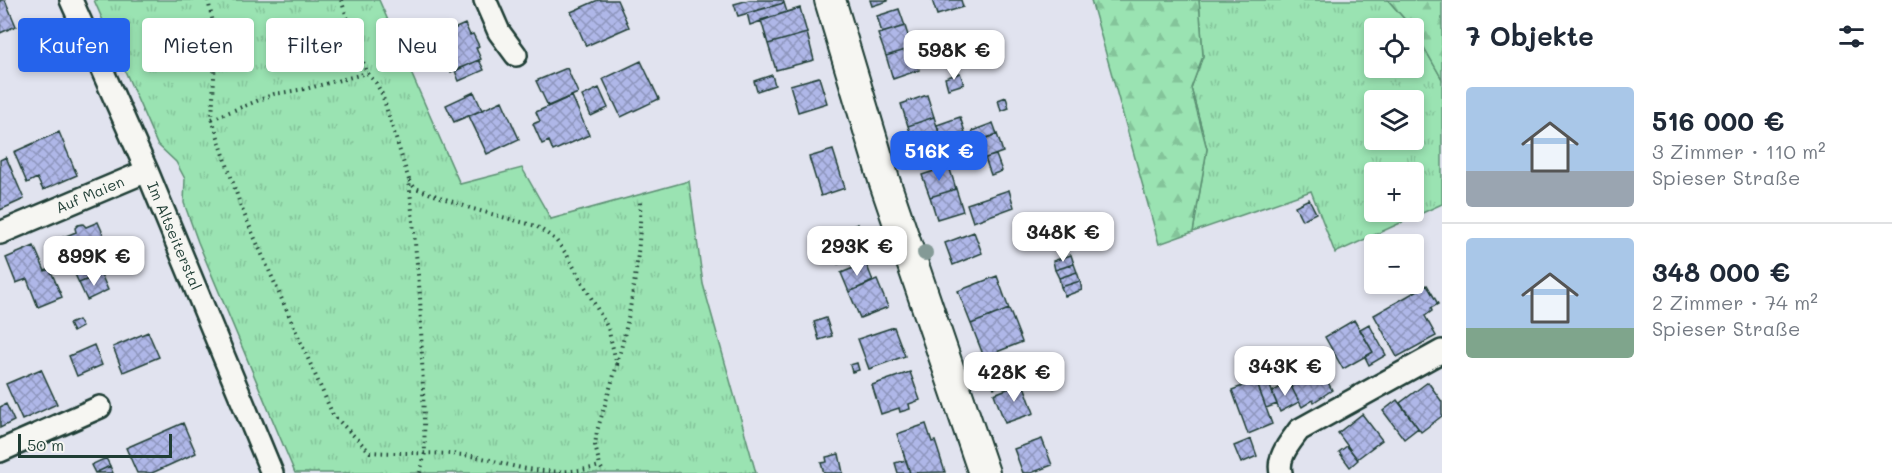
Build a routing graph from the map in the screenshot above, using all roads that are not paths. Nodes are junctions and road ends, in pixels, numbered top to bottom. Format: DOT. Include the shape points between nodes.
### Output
graph roads {
  1 [pos="71,0"];
  2 [pos="485,0"];
  3 [pos="830,0"];
  4 [pos="516,55"];
  5 [pos="147,171"];
  6 [pos="0,232"];
  7 [pos="1442,351"];
  8 [pos="100,407"];
  9 [pos="0,451"];
  10 [pos="272,473"];
  11 [pos="984,473"];
  12 [pos="1281,473"];
  1 -- 5 [label="street, Im Altseiterstal"];
  2 -- 4 [label="street"];
  3 -- 11 [label="street" via="887,190"];
  5 -- 6 [label="street, Auf Maien"];
  5 -- 10 [label="street, Im Altseiterstal"];
  7 -- 12 [label="street" via="1299,430 1285,448"];
  8 -- 9 [label="street"];
}
